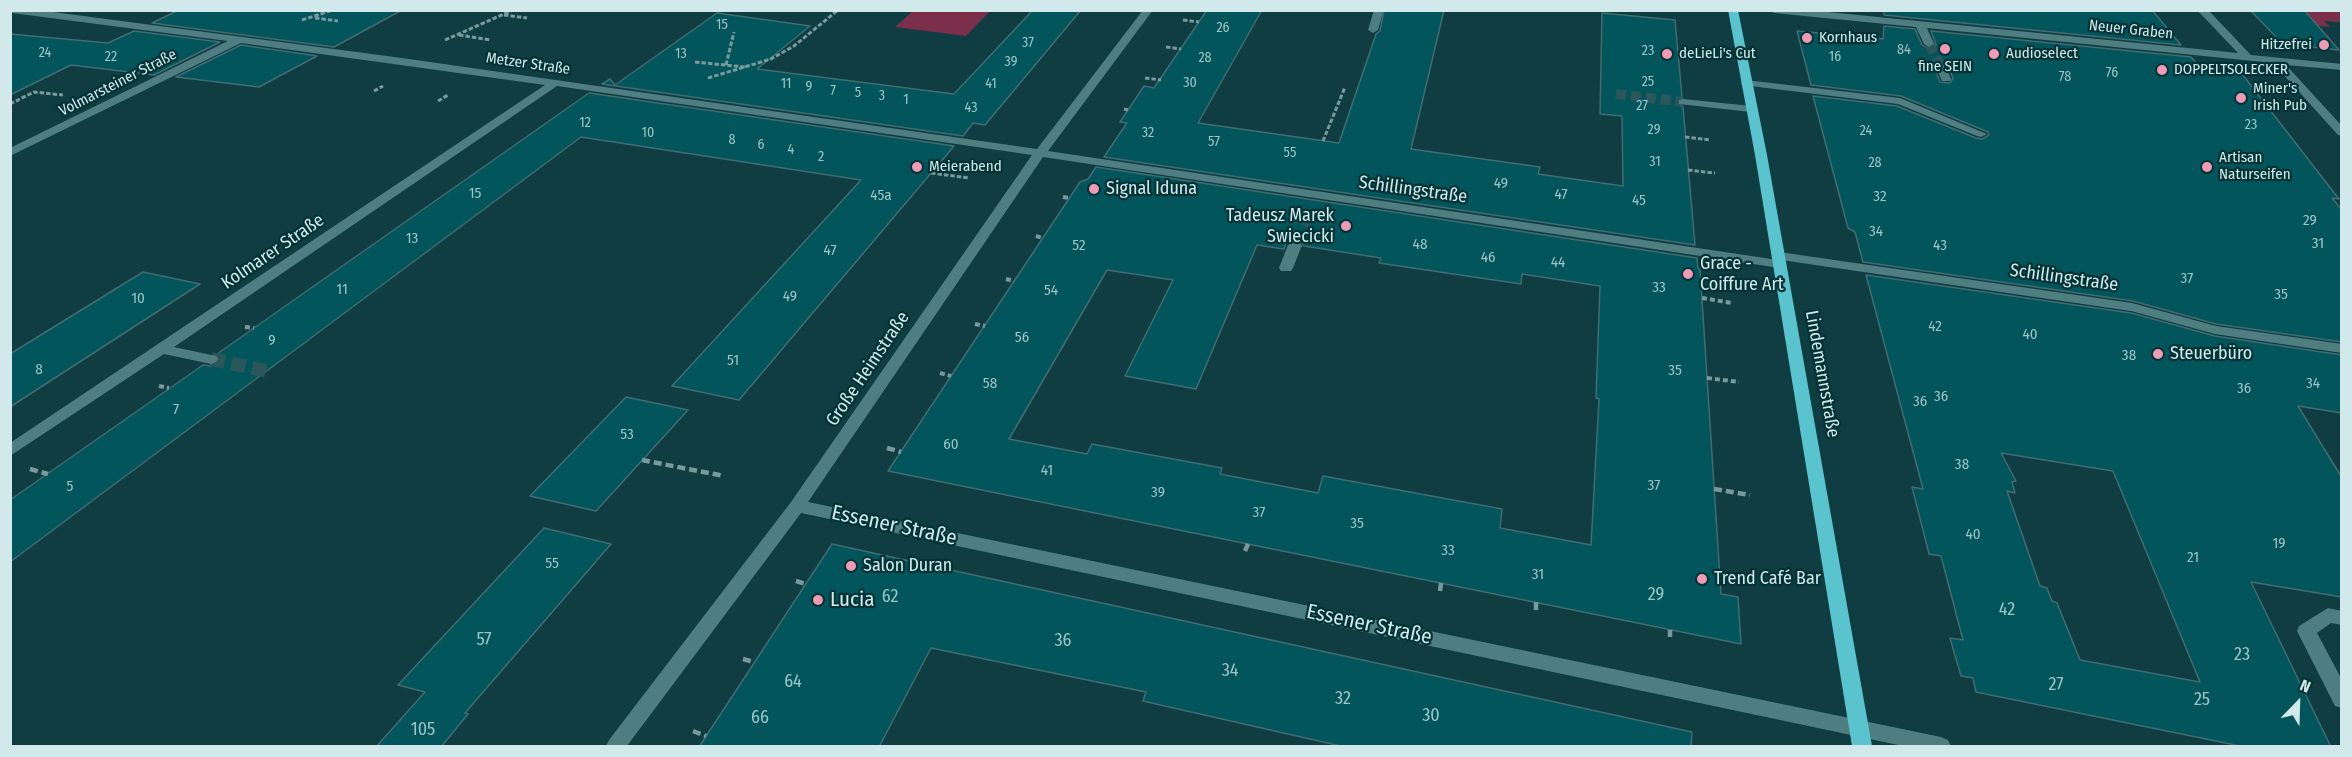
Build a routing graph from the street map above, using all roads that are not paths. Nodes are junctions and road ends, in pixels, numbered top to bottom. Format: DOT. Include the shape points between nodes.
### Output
graph roads {
  1 [pos="12,10"];
  2 [pos="1148,10"];
  3 [pos="1732,10"];
  4 [pos="1774,10"];
  5 [pos="2202,10"];
  6 [pos="1378,12"];
  7 [pos="1920,25"];
  8 [pos="1373,30"];
  9 [pos="239,39"];
  10 [pos="1929,44"];
  11 [pos="2247,57"];
  12 [pos="2277,61"];
  13 [pos="1940,65"];
  14 [pos="2342,67"];
  15 [pos="1946,80"];
  16 [pos="555,83"];
  17 [pos="1746,83"];
  18 [pos="1683,102"];
  19 [pos="1751,109"];
  20 [pos="2342,133"];
  21 [pos="1982,134"];
  22 [pos="10,153"];
  23 [pos="1040,154"];
  24 [pos="1313,195"];
  25 [pos="1308,209"];
  26 [pos="1295,245"];
  27 [pos="1779,260"];
  28 [pos="1286,268"];
  29 [pos="162,349"];
  30 [pos="2342,349"];
  31 [pos="211,359"];
  32 [pos="10,451"];
  33 [pos="797,506"];
  34 [pos="2342,618"];
  35 [pos="2342,700"];
  36 [pos="1861,739"];
  37 [pos="616,747"];
  38 [pos="1941,747"];
  1 -- 9 [label="street, Metzer Straße"];
  2 -- 23 [label="street, Große Heimstraße"];
  3 -- 17 [label="main road, Lindemannstraße"];
  4 -- 7 [label="street, Neuer Graben"];
  5 -- 11 [label="street"];
  6 -- 8 [label="street"];
  7 -- 10 [label="street"];
  7 -- 11 [label="street, Neuer Graben"];
  9 -- 16 [label="street, Metzer Straße"];
  9 -- 22 [label="street, Volmarsteiner Straße"];
  11 -- 12 [label="street, Neuer Graben"];
  12 -- 14 [label="street, Neuer Graben"];
  12 -- 20 [label="street"];
  13 -- 15 [label="street"];
  16 -- 23 [label="street, Metzer Straße"];
  16 -- 29 [label="street, Kolmarer Straße"];
  17 -- 19 [label="main road, Lindemannstraße"];
  17 -- 21 [label="street" via="1900,101"];
  18 -- 19 [label="street"];
  19 -- 27 [label="main road, Lindemannstraße"];
  23 -- 24 [label="street, Schillingstraße"];
  23 -- 33 [label="street, Große Heimstraße"];
  24 -- 25 [label="street"];
  24 -- 27 [label="street, Schillingstraße"];
  26 -- 28 [label="street"];
  27 -- 30 [label="street, Schillingstraße" via="2132,307 2215,330"];
  27 -- 36 [label="main road, Lindemannstraße"];
  29 -- 31 [label="street"];
  29 -- 32 [label="street, Kolmarer Straße"];
  33 -- 36 [label="street, Essener Straße" via="1412,634"];
  33 -- 37 [label="street, Große Heimstraße"];
  34 -- 35 [label="street" via="2328,615 2306,631"];
  36 -- 38 [label="street, Essener Straße"];
}
